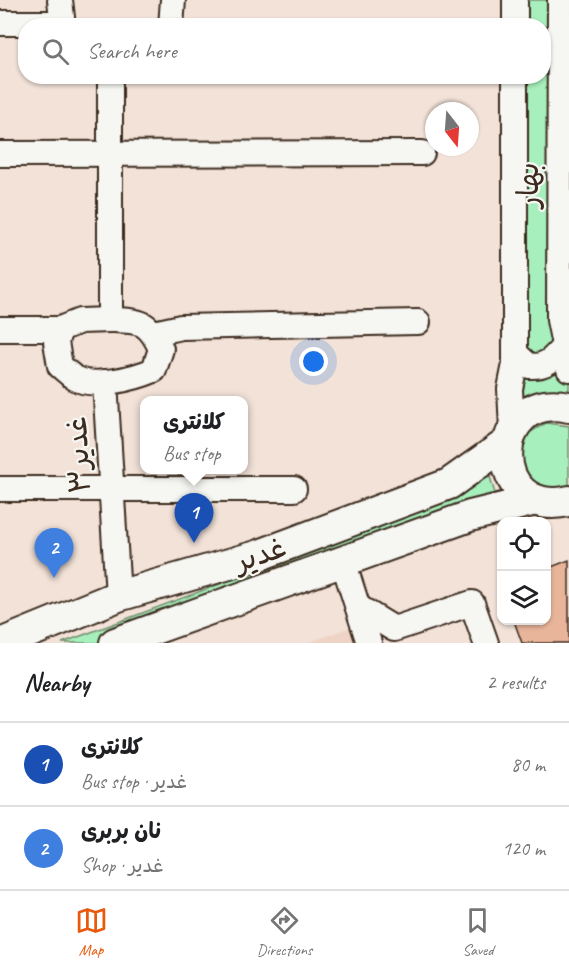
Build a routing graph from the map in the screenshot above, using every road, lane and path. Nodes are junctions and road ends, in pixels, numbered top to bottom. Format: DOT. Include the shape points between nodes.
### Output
graph roads {
  1 [pos="173,0"];
  2 [pos="515,0"];
  3 [pos="560,0"];
  4 [pos="62,16"];
  5 [pos="44,18"];
  6 [pos="172,18"];
  7 [pos="515,18"];
  8 [pos="18,21"];
  9 [pos="0,23"];
  10 [pos="110,84"];
  11 [pos="515,84"];
  12 [pos="0,153"];
  13 [pos="111,153"];
  14 [pos="422,153"];
  15 [pos="110,320"];
  16 [pos="418,322"];
  17 [pos="0,329"];
  18 [pos="60,329"];
  19 [pos="154,333"];
  20 [pos="515,353"];
  21 [pos="567,358"];
  22 [pos="105,382"];
  23 [pos="569,407"];
  24 [pos="509,437"];
  25 [pos="112,488"];
  26 [pos="0,489"];
  27 [pos="294,489"];
  28 [pos="536,500"];
  29 [pos="569,501"];
  30 [pos="343,561"];
  31 [pos="118,596"];
  32 [pos="358,608"];
  33 [pos="397,636"];
  34 [pos="3,643"];
  35 [pos="115,643"];
  36 [pos="369,643"];
  37 [pos="486,643"];
  1 -- 6 [label="street"];
  2 -- 7 [label="street"];
  3 -- 21 [label="street, بهار" via="559,320"];
  4 -- 5 [label="street"];
  8 -- 9 [label="street"];
  10 -- 13 [label="street"];
  11 -- 20 [label="street, بهار"];
  12 -- 13 [label="street"];
  13 -- 14 [label="street"];
  13 -- 15 [label="street"];
  15 -- 18 [label="street" via="80,321"];
  15 -- 19 [label="street" via="140,321"];
  16 -- 19 [label="street" via="181,327"];
  17 -- 18 [label="street"];
  18 -- 22 [label="street" via="56,342 60,366 76,379"];
  19 -- 22 [label="street" via="161,349 154,370 136,378"];
  20 -- 21 [label="street" via="529,366"];
  20 -- 24 [label="street, بهار"];
  22 -- 25 [label="street, غدیر۳"];
  23 -- 24 [label="main road, غدیر" via="536,409 520,420"];
  24 -- 28 [label="main road" via="508,471 514,483"];
  24 -- 31 [label="main road, غدیر" via="449,484 257,556"];
  25 -- 26 [label="street"];
  25 -- 27 [label="street"];
  25 -- 31 [label="street, غدیر۳"];
  28 -- 29 [label="main road, غدیر"];
  28 -- 30 [label="main road, غدیر" via="470,516"];
  30 -- 32 [label="street"];
  30 -- 35 [label="main road, غدیر"];
  31 -- 34 [label="main road, غدیر"];
  32 -- 33 [label="street"];
  32 -- 36 [label="street"];
  33 -- 37 [label="street" via="472,603"];
}
